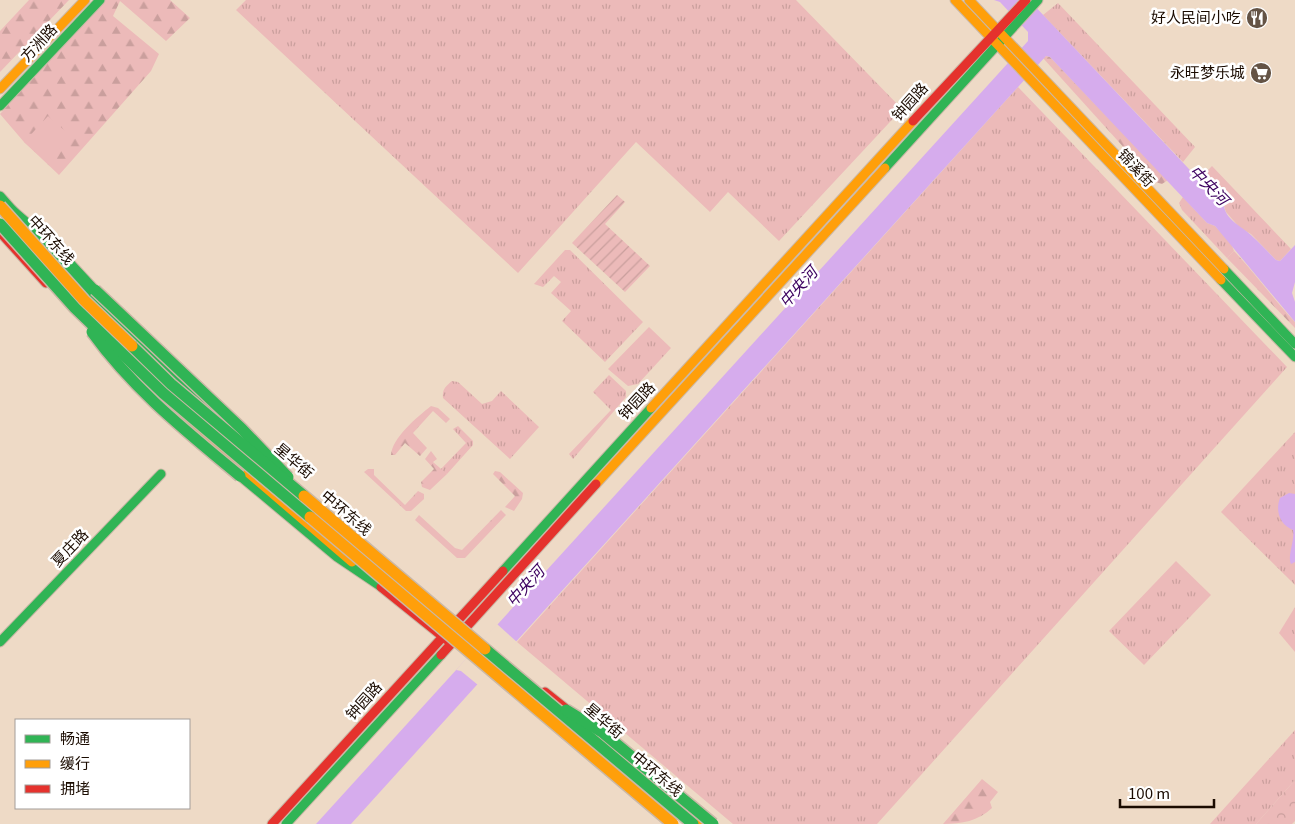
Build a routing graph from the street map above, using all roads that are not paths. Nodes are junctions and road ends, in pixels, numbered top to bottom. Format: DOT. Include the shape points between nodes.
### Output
graph roads {
  1 [pos="85,0"];
  2 [pos="100,0"];
  3 [pos="956,0"];
  4 [pos="968,0"];
  5 [pos="1033,1"];
  6 [pos="997,36"];
  7 [pos="1032,73"];
  8 [pos="0,89"];
  9 [pos="0,106"];
  10 [pos="0,196"];
  11 [pos="5,207"];
  12 [pos="0,224"];
  13 [pos="0,232"];
  14 [pos="76,308"];
  15 [pos="1295,344"];
  16 [pos="1295,357"];
  17 [pos="161,474"];
  18 [pos="315,506"];
  19 [pos="386,590"];
  20 [pos="461,623"];
  21 [pos="447,640"];
  22 [pos="0,642"];
  23 [pos="538,693"];
  24 [pos="272,824"];
  25 [pos="286,824"];
  26 [pos="665,824"];
  27 [pos="673,824"];
  28 [pos="693,824"];
  29 [pos="703,824"];
  30 [pos="713,824"];
  1 -- 8 [label="main road, 方洲路"];
  2 -- 9 [label="main road, 方洲路"];
  3 -- 6 [label="main road, 锦溪街"];
  4 -- 6 [label="main road, 锦溪街"];
  5 -- 6 [label="main road, 钟园路"];
  6 -- 7 [label="main road, 锦溪街"];
  6 -- 20 [label="main road, 钟园路"];
  7 -- 15 [label="main road, 锦溪街"];
  7 -- 16 [label="main road, 锦溪街"];
  10 -- 11 [label="main road, 星华街"];
  11 -- 18 [label="main road, bridge" via="56,247 151,348 273,460"];
  11 -- 18 [label="main road, 中环东线, bridge" via="84,300 148,363"];
  11 -- 20 [label="main road, 星华街" via="154,358"];
  12 -- 14 [label="main road, 中环东线, bridge"];
  13 -- 19 [label="main road" via="135,377"];
  14 -- 19 [label="main road, bridge" via="104,351 132,381 337,557"];
  14 -- 27 [label="main road, 中环东线, bridge" via="176,404"];
  17 -- 22 [label="main road, 夏庄路"];
  18 -- 23 [label="main road, 中环东线, bridge"];
  19 -- 21 [label="main road"];
  20 -- 21 [label="main road, 钟园路"];
  20 -- 29 [label="main road, 星华街"];
  21 -- 24 [label="main road, 钟园路"];
  21 -- 25 [label="main road, 钟园路"];
  21 -- 26 [label="main road"];
  23 -- 28 [label="main road, 中环东线, bridge"];
  23 -- 30 [label="main road, bridge" via="602,732"];
}
